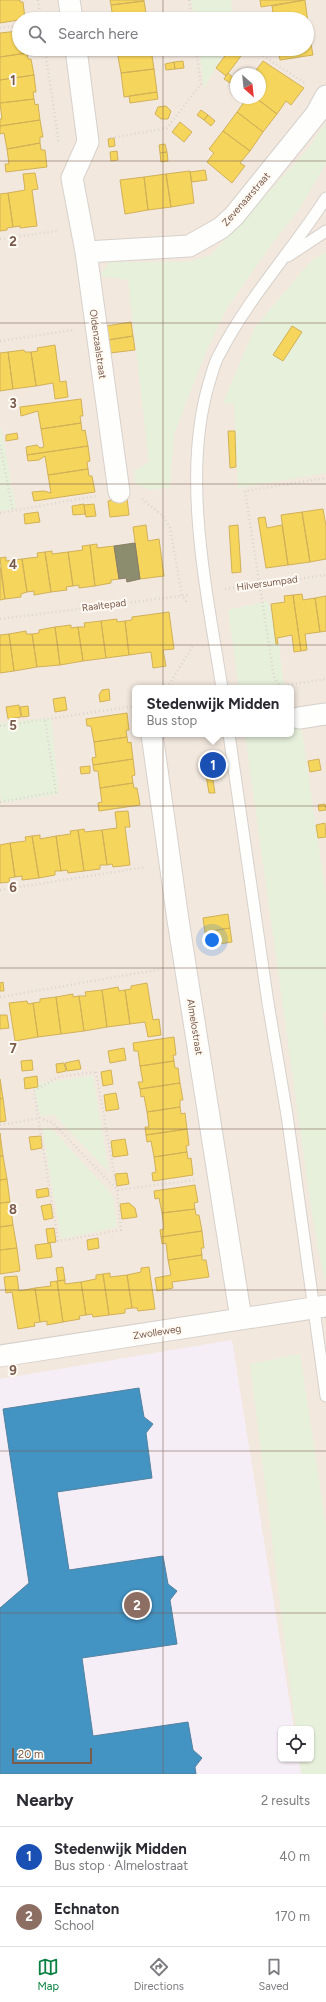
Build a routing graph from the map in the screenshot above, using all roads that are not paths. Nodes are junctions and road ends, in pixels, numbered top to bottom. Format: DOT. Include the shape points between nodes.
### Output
graph roads {
  1 [pos="69,0"];
  2 [pos="71,12"];
  3 [pos="77,56"];
  4 [pos="326,97"];
  5 [pos="326,198"];
  6 [pos="326,232"];
  7 [pos="86,252"];
  8 [pos="283,259"];
  9 [pos="119,492"];
  10 [pos="222,685"];
  11 [pos="326,714"];
  12 [pos="299,718"];
  13 [pos="152,737"];
  14 [pos="229,737"];
  15 [pos="320,1307"];
  16 [pos="241,1319"];
  17 [pos="0,1356"];
  18 [pos="326,1396"];
  1 -- 2 [label="street"];
  3 -- 7 [label="street, Oldenzaalstraat" via="88,142 72,178"];
  4 -- 7 [label="street, Zevenaarstraat" via="317,113 234,216 221,228 189,246"];
  5 -- 8 [label="lane"];
  6 -- 8 [label="lane"];
  7 -- 9 [label="street, Oldenzaalstraat"];
  8 -- 10 [label="lane" via="244,312 218,356 206,393 198,434 196,488"];
  11 -- 12 [label="street"];
  13 -- 16 [label="street, Almelostraat"];
  14 -- 15 [label="lane" via="268,1003"];
  15 -- 16 [label="street, Zwolleweg"];
  15 -- 18 [label="lane"];
  16 -- 17 [label="street, Zwolleweg"];
}
